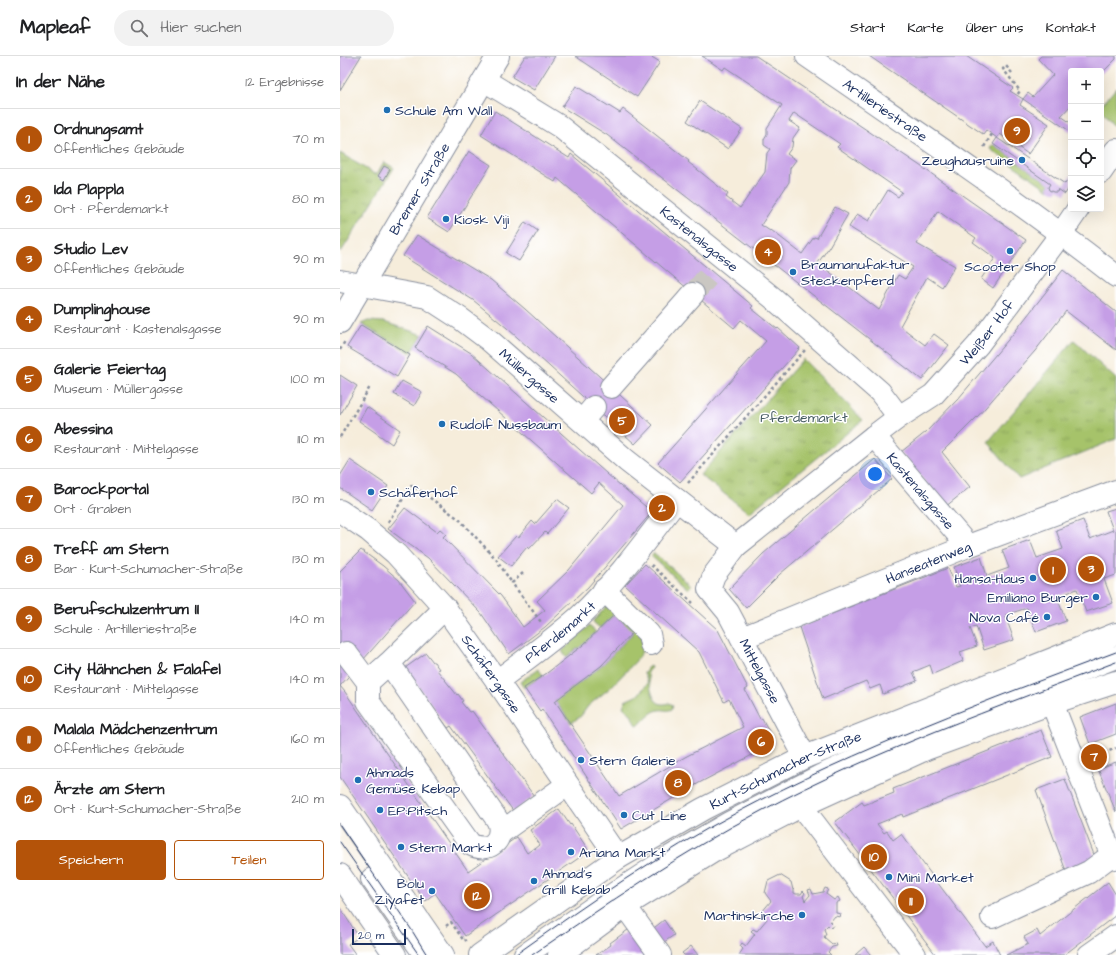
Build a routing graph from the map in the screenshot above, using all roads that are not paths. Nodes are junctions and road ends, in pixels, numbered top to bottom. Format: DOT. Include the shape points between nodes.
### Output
graph roads {
  1 [pos="807,56"];
  2 [pos="491,64"];
  3 [pos="1116,150"];
  4 [pos="1104,168"];
  5 [pos="1076,212"];
  6 [pos="1061,234"];
  7 [pos="1116,276"];
  8 [pos="340,281"];
  9 [pos="362,285"];
  10 [pos="693,294"];
  11 [pos="340,322"];
  12 [pos="611,387"];
  13 [pos="899,417"];
  14 [pos="874,436"];
  15 [pos="1116,491"];
  16 [pos="677,500"];
  17 [pos="340,511"];
  18 [pos="736,546"];
  19 [pos="968,546"];
  20 [pos="604,590"];
  21 [pos="445,608"];
  22 [pos="1116,634"];
  23 [pos="742,638"];
  24 [pos="651,644"];
  25 [pos="346,653"];
  26 [pos="1116,657"];
  27 [pos="389,663"];
  28 [pos="497,681"];
  29 [pos="368,682"];
  30 [pos="1116,682"];
  31 [pos="1052,703"];
  32 [pos="805,757"];
  33 [pos="568,785"];
  34 [pos="340,806"];
  35 [pos="801,806"];
  36 [pos="340,832"];
  37 [pos="500,833"];
  38 [pos="1115,856"];
  39 [pos="618,858"];
  40 [pos="340,875"];
  41 [pos="597,905"];
  42 [pos="626,906"];
  43 [pos="992,917"];
  44 [pos="1116,936"];
  45 [pos="475,946"];
  46 [pos="566,950"];
  47 [pos="395,955"];
  48 [pos="424,955"];
  49 [pos="443,955"];
  50 [pos="525,955"];
  51 [pos="660,955"];
  52 [pos="915,955"];
  53 [pos="1089,955"];
  1 -- 6 [label="street, Artilleriestraße"];
  2 -- 9 [label="street, Bremer Straße"];
  2 -- 13 [label="street, Kastenalsgasse" via="718,266 773,298 880,392"];
  3 -- 4 [label="street"];
  5 -- 6 [label="street, Weißer Hof"];
  6 -- 7 [label="street, Artilleriestraße"];
  6 -- 13 [label="street, Weißer Hof" via="978,345 933,395"];
  8 -- 9 [label="street, Müllergasse"];
  9 -- 11 [label="street, Bremer Straße"];
  9 -- 16 [label="street, Müllergasse" via="427,297 461,319 588,414 627,461"];
  10 -- 12 [label="street"];
  13 -- 14 [label="street"];
  14 -- 18 [label="street"];
  14 -- 19 [label="street, Kastenalsgasse"];
  15 -- 19 [label="street, Hanseatenweg"];
  16 -- 18 [label="street, Müllergasse"];
  16 -- 20 [label="street, Pferdemarkt"];
  17 -- 21 [label="street, Schäfergasse" via="396,554"];
  18 -- 23 [label="street, Mittelgasse" via="714,575 709,589 728,612"];
  19 -- 23 [label="street, Hanseatenweg"];
  20 -- 24 [label="street" via="648,634"];
  20 -- 28 [label="street, Pferdemarkt" via="554,639"];
  21 -- 27 [label="street"];
  21 -- 28 [label="street, Schäfergasse"];
  22 -- 32 [label="street, Kurt-Schumacher-Straße"];
  23 -- 32 [label="street, Mittelgasse"];
  25 -- 29 [label="street"];
  26 -- 41 [label="street" via="897,742 822,775 700,839"];
  27 -- 29 [label="street"];
  27 -- 37 [label="street" via="498,821"];
  28 -- 33 [label="street, Schäfergasse"];
  29 -- 37 [label="street" via="368,701 470,844 475,847 488,847"];
  30 -- 31 [label="street"];
  31 -- 35 [label="street" via="926,749"];
  31 -- 38 [label="street" via="1108,846"];
  32 -- 39 [label="street, Kurt-Schumacher-Straße" via="703,809"];
  33 -- 37 [label="street"];
  33 -- 39 [label="street, Schäfergasse"];
  34 -- 49 [label="street"];
  35 -- 42 [label="street" via="714,851"];
  35 -- 52 [label="street"];
  36 -- 48 [label="street"];
  38 -- 43 [label="street" via="1090,872"];
  39 -- 45 [label="street, Kurt-Schumacher-Straße"];
  40 -- 47 [label="street"];
  41 -- 46 [label="street"];
  41 -- 50 [label="street"];
  42 -- 46 [label="street"];
  42 -- 51 [label="street"];
  44 -- 53 [label="street"];
}
